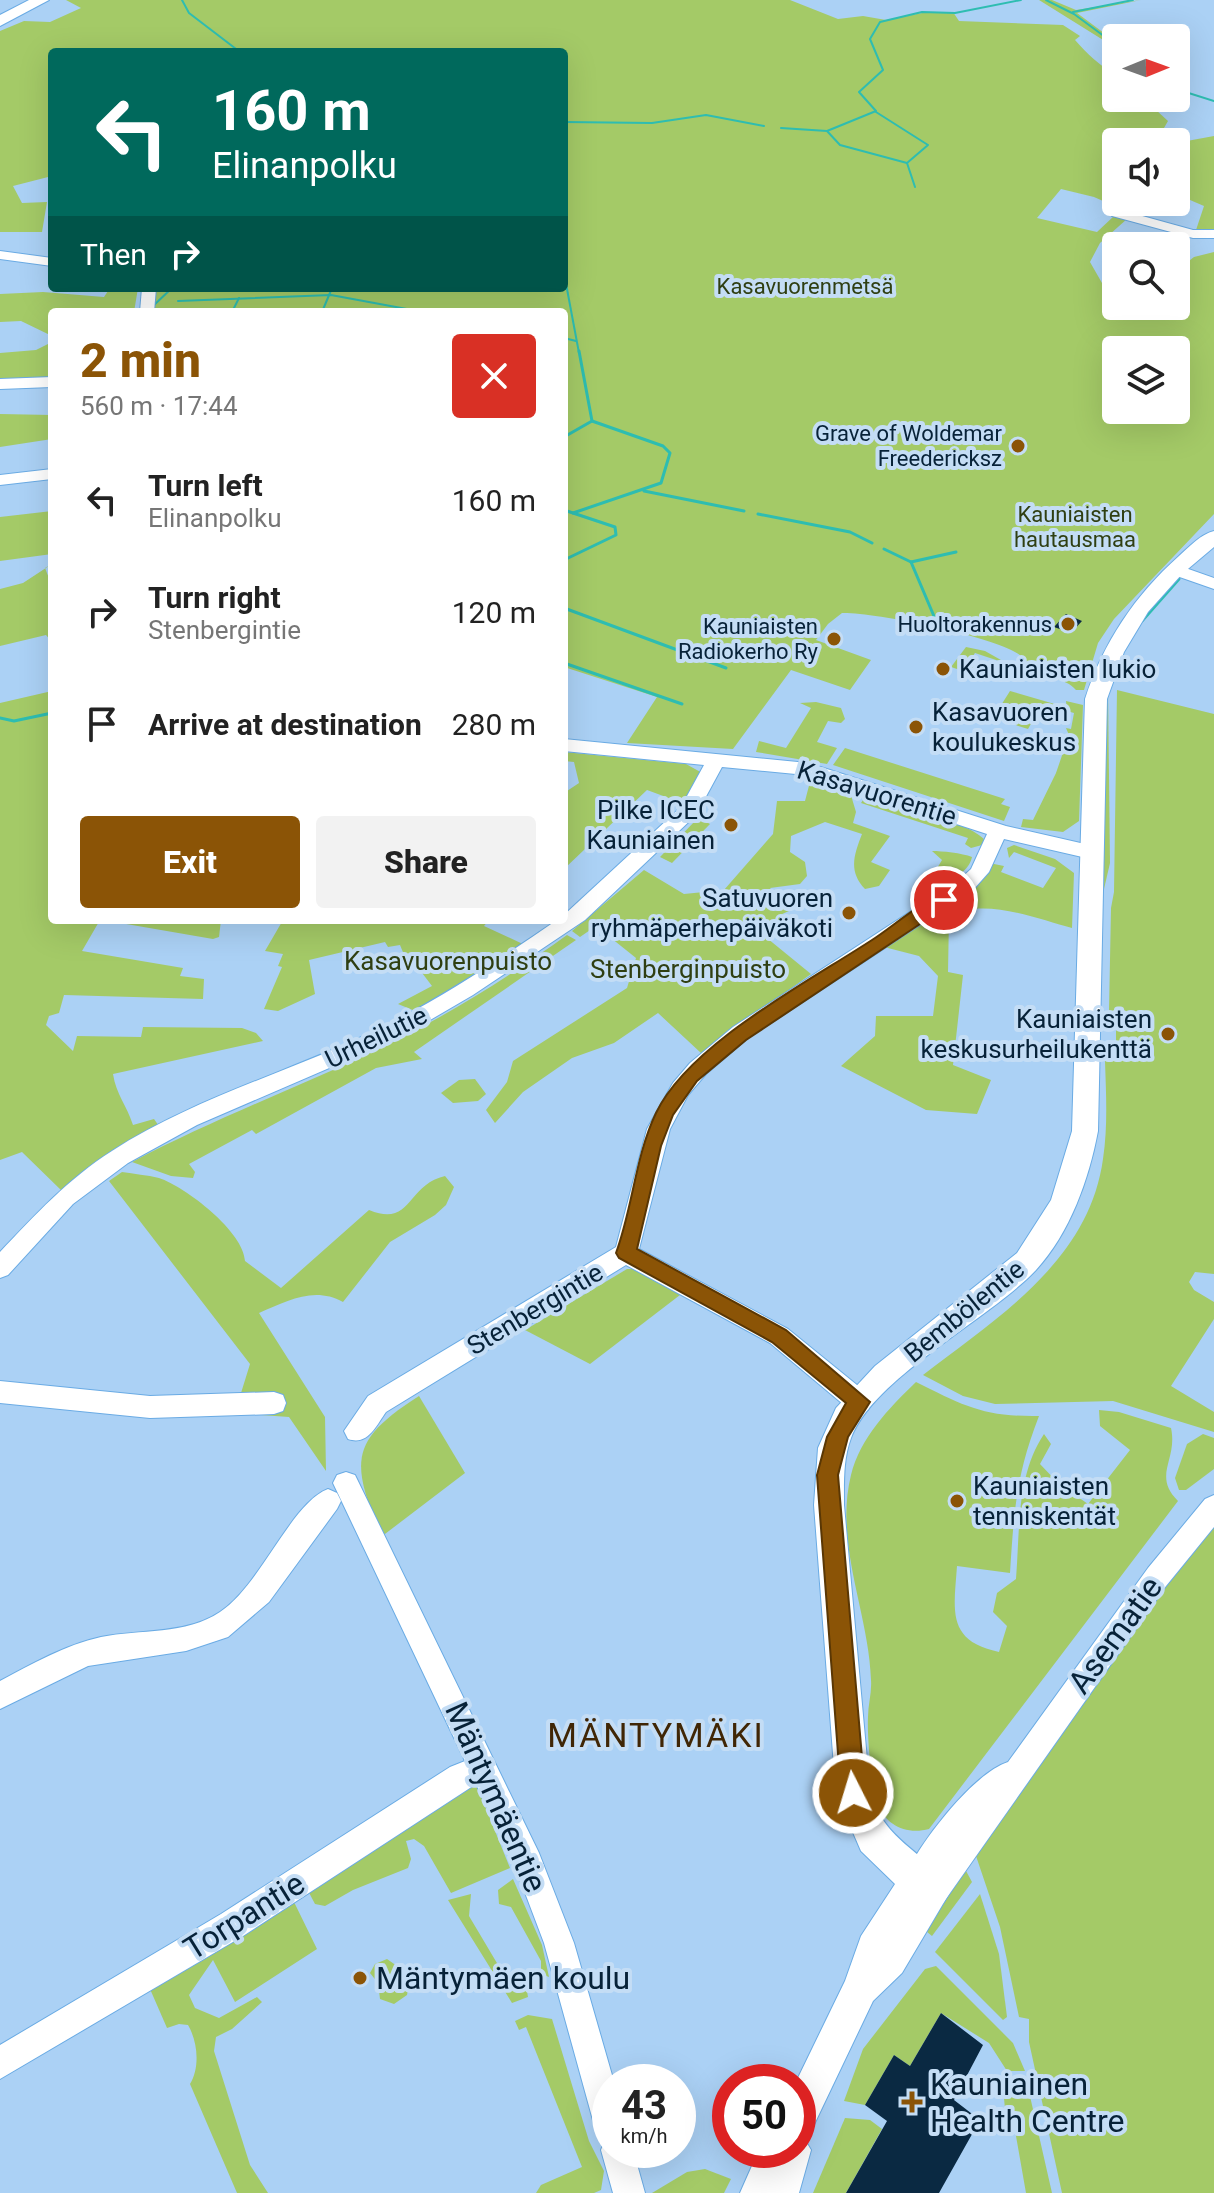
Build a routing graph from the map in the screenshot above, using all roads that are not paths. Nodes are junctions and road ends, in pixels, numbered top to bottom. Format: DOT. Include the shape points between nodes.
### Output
graph roads {
  1 [pos="23,0"];
  2 [pos="41,0"];
  3 [pos="0,12"];
  4 [pos="0,21"];
  5 [pos="1128,216"];
  6 [pos="1214,234"];
  7 [pos="0,255"];
  8 [pos="48,261"];
  9 [pos="48,382"];
  10 [pos="0,384"];
  11 [pos="48,474"];
  12 [pos="0,480"];
  13 [pos="1214,537"];
  14 [pos="1177,570"];
  15 [pos="1214,584"];
  16 [pos="568,745"];
  17 [pos="717,759"];
  18 [pos="998,830"];
  19 [pos="1091,852"];
  20 [pos="568,920"];
  21 [pos="563,924"];
  22 [pos="626,1253"];
  23 [pos="0,1268"];
  24 [pos="0,1392"];
  25 [pos="859,1402"];
  26 [pos="274,1403"];
  27 [pos="357,1431"];
  28 [pos="1214,1507"];
  29 [pos="0,1696"];
  30 [pos="485,1767"];
  31 [pos="925,1886"];
  32 [pos="0,2063"];
  33 [pos="593,2064"];
  34 [pos="816,2082"];
  35 [pos="622,2168"];
  36 [pos="771,2168"];
  37 [pos="787,2168"];
  38 [pos="629,2193"];
  39 [pos="759,2193"];
  40 [pos="780,2193"];
  1 -- 3 [label="highway"];
  2 -- 4 [label="highway"];
  5 -- 6 [label="street" via="1193,234"];
  7 -- 8 [label="street"];
  9 -- 10 [label="street"];
  11 -- 12 [label="street"];
  13 -- 14 [label="main road, Bembölentie"];
  14 -- 15 [label="street"];
  14 -- 19 [label="main road, Bembölentie" via="1132,619 1105,666 1093,716"];
  16 -- 17 [label="street, Kasavuorentie"];
  17 -- 18 [label="street, Kasavuorentie" via="827,774"];
  17 -- 20 [label="street, Urheilutie" via="694,805"];
  18 -- 19 [label="street, Kasavuorentie"];
  18 -- 22 [label="street, Stenbergintie" via="979,872 966,885 740,1035 691,1076 665,1113 652,1146"];
  19 -- 25 [label="main road, Bembölentie" via="1085,1131 1068,1195 1027,1261"];
  21 -- 23 [label="street, Urheilutie" via="487,977 393,1031 189,1119 120,1157 65,1198"];
  22 -- 25 [label="street" via="779,1336"];
  22 -- 27 [label="street, Stenbergintie" via="377,1404"];
  24 -- 26 [label="street" via="150,1407"];
  25 -- 31 [label="main road, Bembölentie" via="837,1437 827,1475 853,1793 872,1841"];
  28 -- 31 [label="street, Asematie"];
  29 -- 30 [label="street, Mäntymäentie" via="98,1650 196,1635 229,1623 257,1598 311,1518 337,1492"];
  30 -- 32 [label="street, Torpantie" via="460,1777 232,1925"];
  30 -- 33 [label="street, Mäntymäentie" via="559,1943"];
  31 -- 34 [label="main road, Asematie" via="889,1960 860,1988"];
  35 -- 38 [label="street"];
  36 -- 39 [label="main road"];
  37 -- 40 [label="main road"];
}
